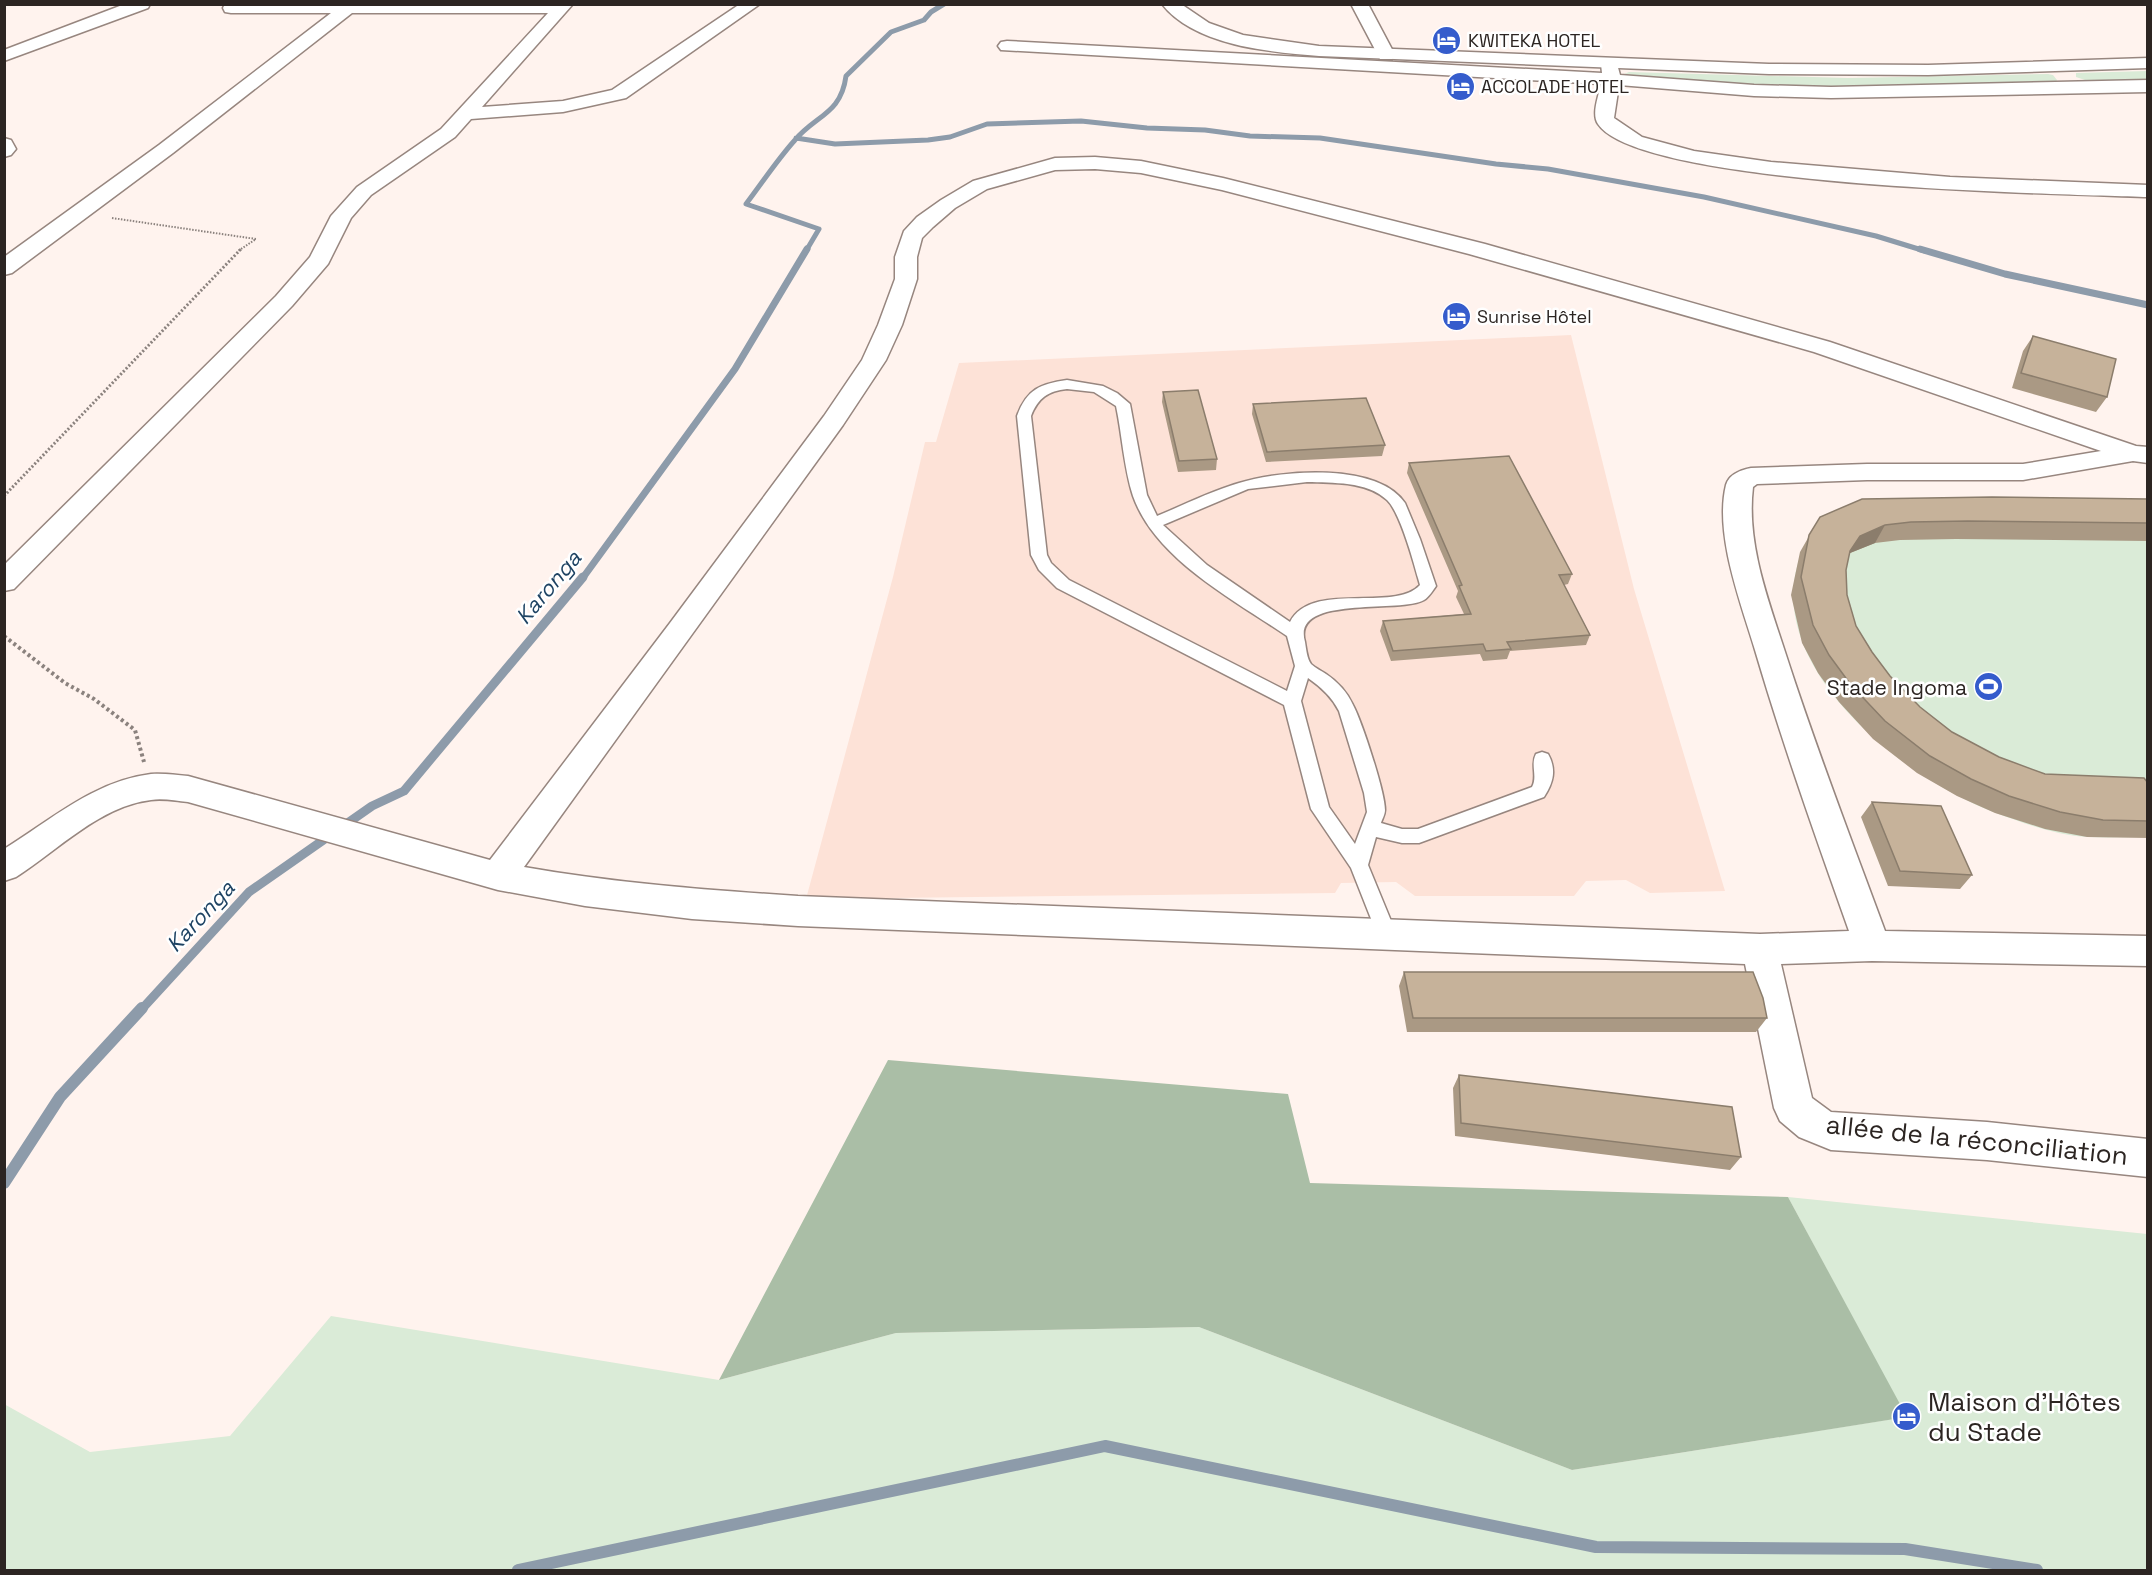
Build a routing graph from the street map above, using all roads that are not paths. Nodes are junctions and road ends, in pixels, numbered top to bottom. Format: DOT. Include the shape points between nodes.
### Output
graph roads {
  1 [pos="142,4"];
  2 [pos="752,4"];
  3 [pos="1170,4"];
  4 [pos="1359,4"];
  5 [pos="563,6"];
  6 [pos="231,8"];
  7 [pos="348,8"];
  8 [pos="1006,46"];
  9 [pos="1386,54"];
  10 [pos="4,57"];
  11 [pos="2148,63"];
  12 [pos="1611,72"];
  13 [pos="2148,86"];
  14 [pos="467,114"];
  15 [pos="4,144"];
  16 [pos="4,151"];
  17 [pos="2148,191"];
  18 [pos="4,268"];
  19 [pos="2140,454"];
  20 [pos="1153,523"];
  21 [pos="4,582"];
  22 [pos="1294,633"];
  23 [pos="1303,666"];
  24 [pos="1292,701"];
  25 [pos="1542,759"];
  26 [pos="1371,828"];
  27 [pos="1359,866"];
  28 [pos="4,867"];
  29 [pos="498,876"];
  30 [pos="1386,933"];
  31 [pos="1872,946"];
  32 [pos="1760,949"];
  33 [pos="2148,951"];
  34 [pos="2148,1158"];
  1 -- 10 [label="street"];
  2 -- 14 [label="street" via="619,94 564,107"];
  3 -- 9 [label="street" via="1203,28 1231,38 1278,47"];
  4 -- 9 [label="street"];
  5 -- 7 [label="street"];
  5 -- 14 [label="street"];
  6 -- 7 [label="street"];
  7 -- 18 [label="street"];
  8 -- 12 [label="street"];
  9 -- 12 [label="street"];
  11 -- 12 [label="street"];
  12 -- 13 [label="street" via="1716,88 1852,93"];
  12 -- 17 [label="street" via="1604,114 1613,130 1644,145 1698,158 1805,173"];
  14 -- 21 [label="street" via="448,133 364,191 342,216 320,259 284,301"];
  15 -- 16 [label="street"];
  19 -- 29 [label="street" via="1822,347 1477,249 1223,184 1141,167 1095,163 1055,164 1017,173 981,185 948,204 912,236 906,257 906,279 874,360 716,582"];
  19 -- 31 [label="street" via="2022,472 1750,476 1740,483 1740,529 1755,604 1788,711"];
  20 -- 22 [label="lane" via="1184,555"];
  20 -- 22 [label="lane" via="1253,483 1352,480 1384,489 1395,498 1428,586 1419,596 1393,602 1317,608 1298,621"];
  20 -- 24 [label="lane" via="1140,495 1123,404 1105,390 1086,385 1048,389 1032,398 1024,416 1038,543 1041,560 1053,576"];
  22 -- 23 [label="lane"];
  23 -- 24 [label="lane"];
  23 -- 26 [label="lane" via="1327,683 1348,711 1373,793 1376,812"];
  24 -- 27 [label="lane" via="1320,809"];
  25 -- 26 [label="lane" via="1545,780 1538,792 1419,836"];
  26 -- 27 [label="lane"];
  27 -- 30 [label="lane"];
  28 -- 29 [label="street" via="77,817 121,794 152,787 188,789"];
  29 -- 30 [label="street" via="585,892 739,907"];
  30 -- 32 [label="street"];
  31 -- 32 [label="street"];
  31 -- 33 [label="street"];
  32 -- 34 [label="street, allée de la réconciliation" via="1794,1108 1813,1124 1831,1131 1987,1141"];
}
